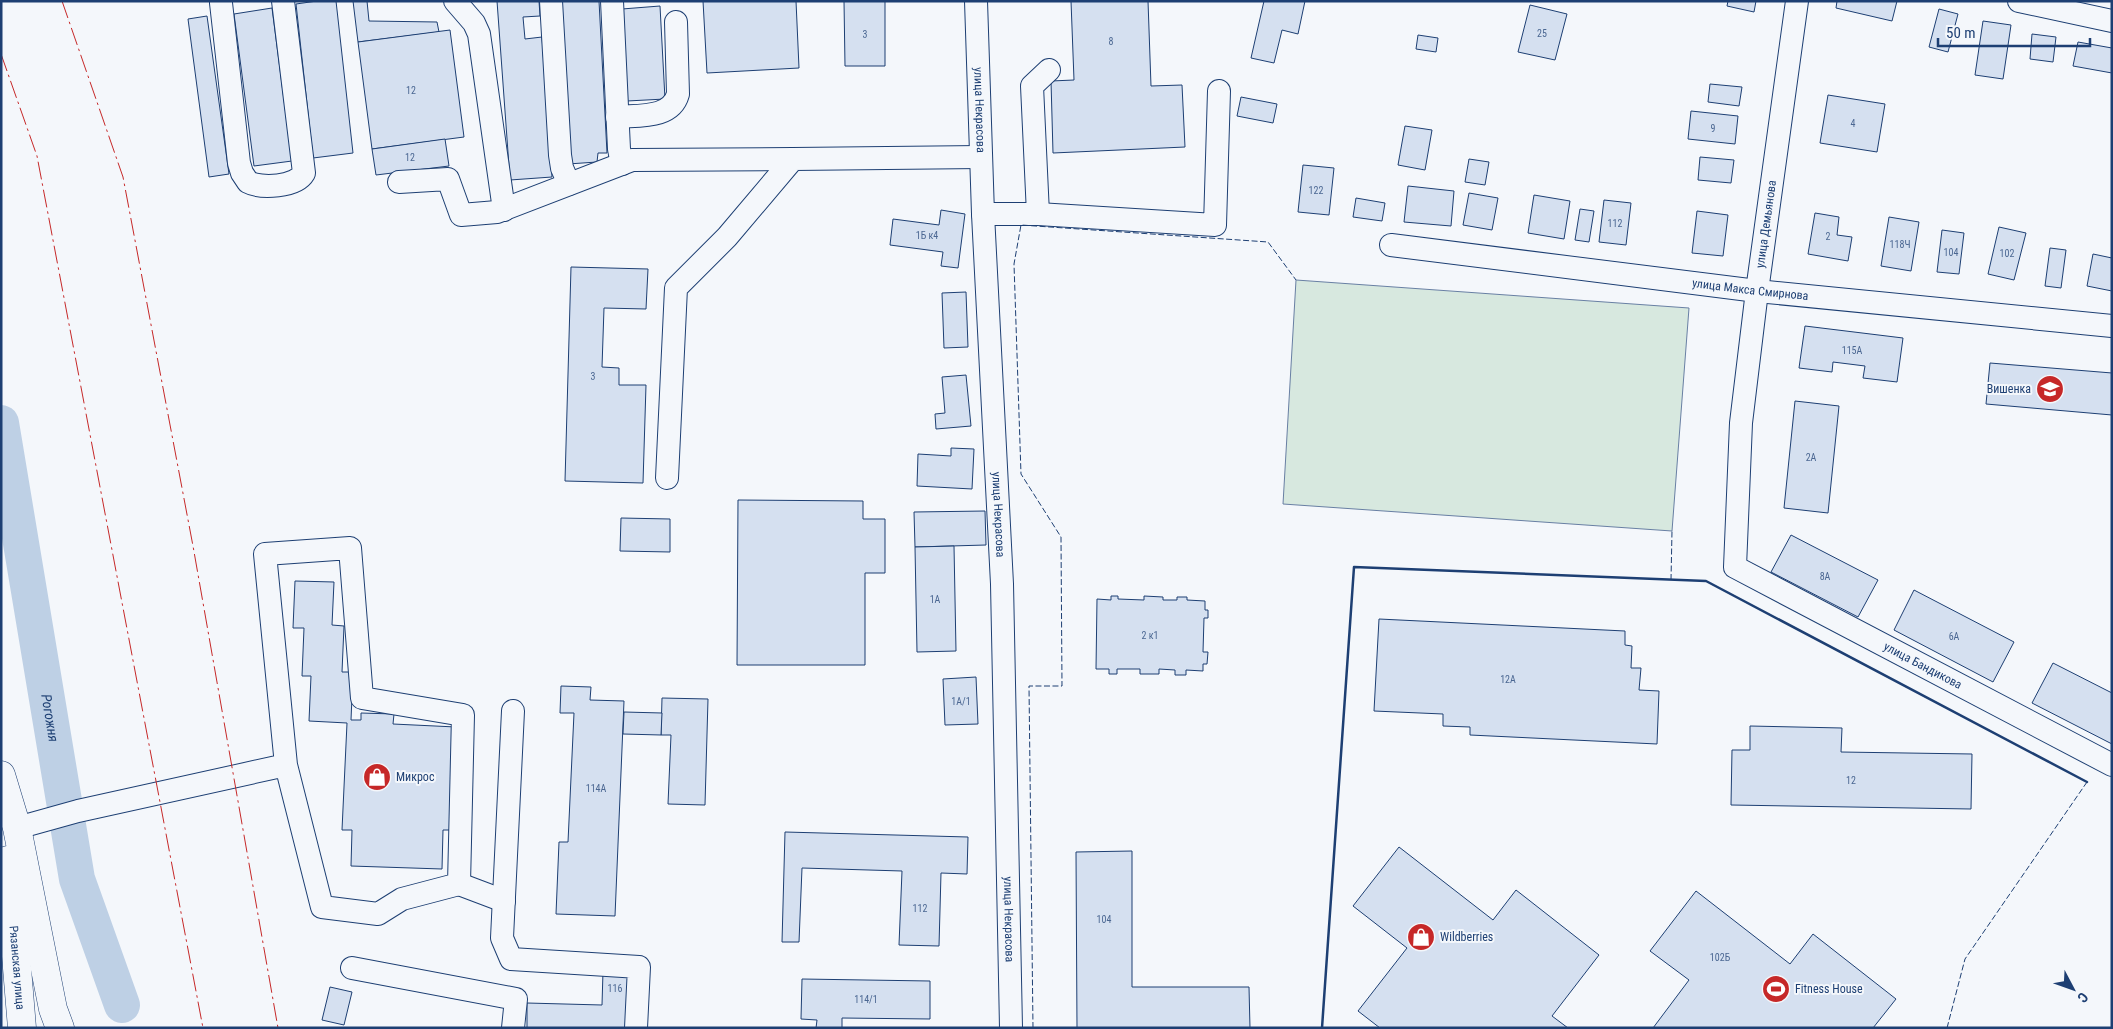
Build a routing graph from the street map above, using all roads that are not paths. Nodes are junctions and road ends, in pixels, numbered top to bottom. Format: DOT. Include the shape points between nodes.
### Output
graph roads {
  1 [pos="283,1"];
  2 [pos="454,1"];
  3 [pos="551,1"];
  4 [pos="612,1"];
  5 [pos="976,1"];
  6 [pos="1797,1"];
  7 [pos="2019,1"];
  8 [pos="226,2"];
  9 [pos="2112,21"];
  10 [pos="676,22"];
  11 [pos="1049,70"];
  12 [pos="1219,91"];
  13 [pos="617,117"];
  14 [pos="981,157"];
  15 [pos="793,159"];
  16 [pos="622,164"];
  17 [pos="399,182"];
  18 [pos="569,184"];
  19 [pos="504,210"];
  20 [pos="983,214"];
  21 [pos="1038,214"];
  22 [pos="1391,244"];
  23 [pos="1757,291"];
  24 [pos="2112,326"];
  25 [pos="667,478"];
  26 [pos="1735,567"];
  27 [pos="513,710"];
  28 [pos="286,765"];
  29 [pos="2112,765"];
  30 [pos="1,775"];
  31 [pos="1,787"];
  32 [pos="17,828"];
  33 [pos="460,884"];
  34 [pos="504,901"];
  35 [pos="352,968"];
  36 [pos="22,1028"];
  37 [pos="60,1028"];
  38 [pos="513,1028"];
  39 [pos="636,1028"];
  40 [pos="1011,1028"];
  1 -- 8 [label="street" via="304,173 295,181 265,187 248,182 239,163"];
  2 -- 19 [label="street" via="474,23 479,34"];
  3 -- 18 [label="street" via="560,155"];
  4 -- 13 [label="street"];
  5 -- 14 [label="street, улица Некрасова"];
  6 -- 23 [label="street, улица Демьянова"];
  7 -- 9 [label="street"];
  10 -- 13 [label="street" via="676,102 660,113"];
  11 -- 21 [label="street" via="1032,86"];
  12 -- 21 [label="street" via="1215,225"];
  13 -- 16 [label="street"];
  14 -- 15 [label="street"];
  14 -- 20 [label="street, улица Некрасова"];
  15 -- 16 [label="street" via="632,160"];
  15 -- 25 [label="street" via="727,237 676,288"];
  16 -- 18 [label="street"];
  17 -- 19 [label="street" via="448,180 461,215"];
  18 -- 19 [label="street"];
  20 -- 21 [label="street"];
  20 -- 40 [label="street, улица Некрасова" via="1002,584"];
  22 -- 23 [label="street, улица Макса Смирнова"];
  23 -- 24 [label="street, улица Макса Смирнова"];
  23 -- 26 [label="street, улица Демьянова" via="1741,424"];
  26 -- 29 [label="street, улица Бандикова"];
  27 -- 34 [label="street"];
  28 -- 32 [label="street" via="54,816"];
  28 -- 33 [label="street" via="322,907 378,914 402,898"];
  28 -- 33 [label="street" via="265,554 350,548 362,698 463,715"];
  30 -- 32 [label="main road"];
  31 -- 36 [label="main road, Рязанская улица"];
  32 -- 37 [label="main road"];
  33 -- 34 [label="street"];
  34 -- 39 [label="street" via="502,938 511,959 639,967"];
  35 -- 38 [label="street" via="516,999"];
}
